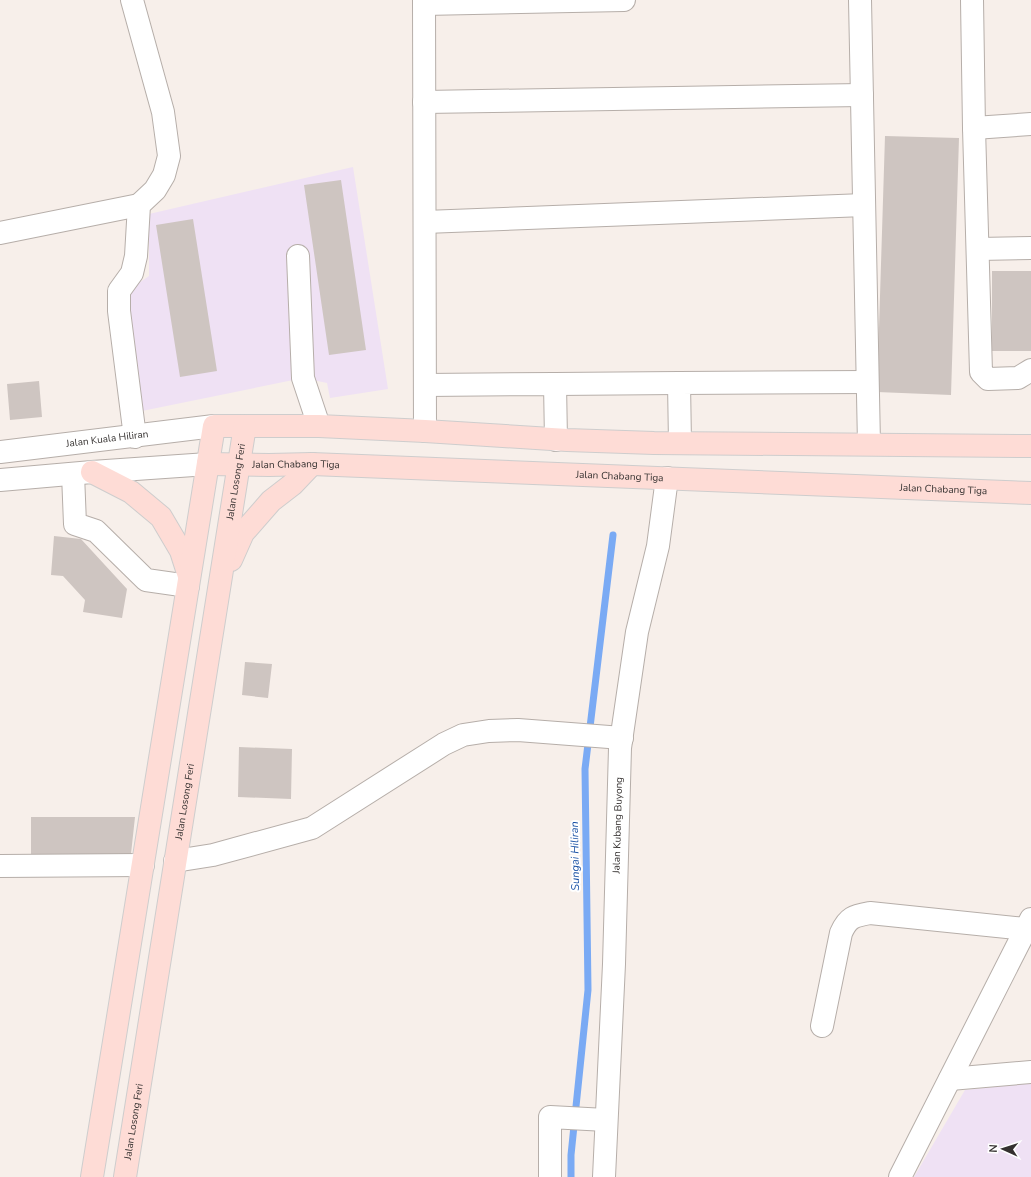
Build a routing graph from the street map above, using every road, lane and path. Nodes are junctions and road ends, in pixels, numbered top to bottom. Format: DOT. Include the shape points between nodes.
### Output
graph roads {
  1 [pos="132,0"];
  2 [pos="624,0"];
  3 [pos="860,0"];
  4 [pos="972,0"];
  5 [pos="558,1"];
  6 [pos="424,2"];
  7 [pos="862,95"];
  8 [pos="424,102"];
  9 [pos="1031,124"];
  10 [pos="974,128"];
  11 [pos="139,205"];
  12 [pos="864,205"];
  13 [pos="425,222"];
  14 [pos="0,233"];
  15 [pos="1031,248"];
  16 [pos="978,249"];
  17 [pos="298,256"];
  18 [pos="1031,370"];
  19 [pos="867,382"];
  20 [pos="679,383"];
  21 [pos="555,384"];
  22 [pos="425,385"];
  23 [pos="214,426"];
  24 [pos="245,426"];
  25 [pos="318,426"];
  26 [pos="1031,430"];
  27 [pos="425,431"];
  28 [pos="135,437"];
  29 [pos="561,440"];
  30 [pos="680,443"];
  31 [pos="869,444"];
  32 [pos="979,445"];
  33 [pos="1031,446"];
  34 [pos="0,452"];
  35 [pos="208,464"];
  36 [pos="312,464"];
  37 [pos="239,465"];
  38 [pos="83,473"];
  39 [pos="659,478"];
  40 [pos="0,480"];
  41 [pos="1025,496"];
  42 [pos="220,580"];
  43 [pos="189,582"];
  44 [pos="622,738"];
  45 [pos="175,862"];
  46 [pos="143,865"];
  47 [pos="0,866"];
  48 [pos="1028,924"];
  49 [pos="822,1026"];
  50 [pos="1031,1072"];
  51 [pos="950,1079"];
  52 [pos="606,1120"];
  53 [pos="92,1177"];
  54 [pos="124,1177"];
  55 [pos="550,1177"];
  56 [pos="604,1177"];
  57 [pos="900,1177"];
  1 -- 11 [label="street" via="163,112 169,156 164,175 155,190"];
  2 -- 5 [label="street"];
  3 -- 7 [label="street"];
  4 -- 10 [label="street"];
  5 -- 6 [label="street"];
  6 -- 8 [label="street"];
  7 -- 8 [label="street"];
  7 -- 12 [label="street"];
  8 -- 13 [label="street"];
  9 -- 10 [label="street"];
  10 -- 16 [label="street"];
  11 -- 14 [label="street"];
  11 -- 28 [label="street" via="136,256 132,273 119,291 119,311"];
  12 -- 13 [label="street"];
  12 -- 19 [label="street"];
  13 -- 22 [label="street"];
  15 -- 16 [label="street"];
  16 -- 18 [label="street" via="981,372 988,380 1018,378"];
  17 -- 25 [label="street" via="304,378"];
  19 -- 20 [label="street"];
  19 -- 31 [label="street"];
  20 -- 21 [label="street"];
  20 -- 30 [label="street"];
  21 -- 22 [label="street"];
  21 -- 29 [label="street"];
  22 -- 27 [label="street"];
  23 -- 24 [label="main road"];
  23 -- 28 [label="street, Jalan Kuala Hiliran"];
  23 -- 35 [label="main road"];
  24 -- 25 [label="main road"];
  24 -- 37 [label="main road, Jalan Losong Feri"];
  25 -- 27 [label="main road"];
  26 -- 32 [label="main road"];
  27 -- 29 [label="main road"];
  28 -- 34 [label="street, Jalan Kuala Hiliran"];
  29 -- 30 [label="main road"];
  30 -- 31 [label="main road"];
  31 -- 32 [label="main road"];
  32 -- 33 [label="main road"];
  35 -- 37 [label="main road, Jalan Chabang Tiga"];
  35 -- 38 [label="street"];
  35 -- 43 [label="main road"];
  36 -- 37 [label="main road, Jalan Chabang Tiga"];
  36 -- 39 [label="main road, Jalan Chabang Tiga"];
  36 -- 42 [label="main road" via="293,484 271,501 244,533"];
  37 -- 42 [label="main road, Jalan Losong Feri"];
  38 -- 40 [label="street"];
  38 -- 43 [label="main road" via="131,492 161,517 181,552"];
  38 -- 43 [label="street" via="75,524 96,531 146,580"];
  39 -- 41 [label="main road, Jalan Chabang Tiga"];
  39 -- 44 [label="street, Jalan Kubang Buyong" via="658,546 637,632"];
  42 -- 45 [label="main road, Jalan Losong Feri"];
  43 -- 46 [label="main road"];
  44 -- 45 [label="street" via="518,730 464,735 444,744 312,828 214,855"];
  44 -- 52 [label="street, Jalan Kubang Buyong"];
  45 -- 54 [label="main road, Jalan Losong Feri"];
  46 -- 47 [label="street"];
  46 -- 53 [label="main road"];
  48 -- 49 [label="street" via="870,913 856,916 846,923 841,933"];
  48 -- 51 [label="street"];
  50 -- 51 [label="street"];
  51 -- 57 [label="street"];
  52 -- 55 [label="street" via="550,1117"];
  52 -- 56 [label="street, Jalan Kubang Buyong"];
}
